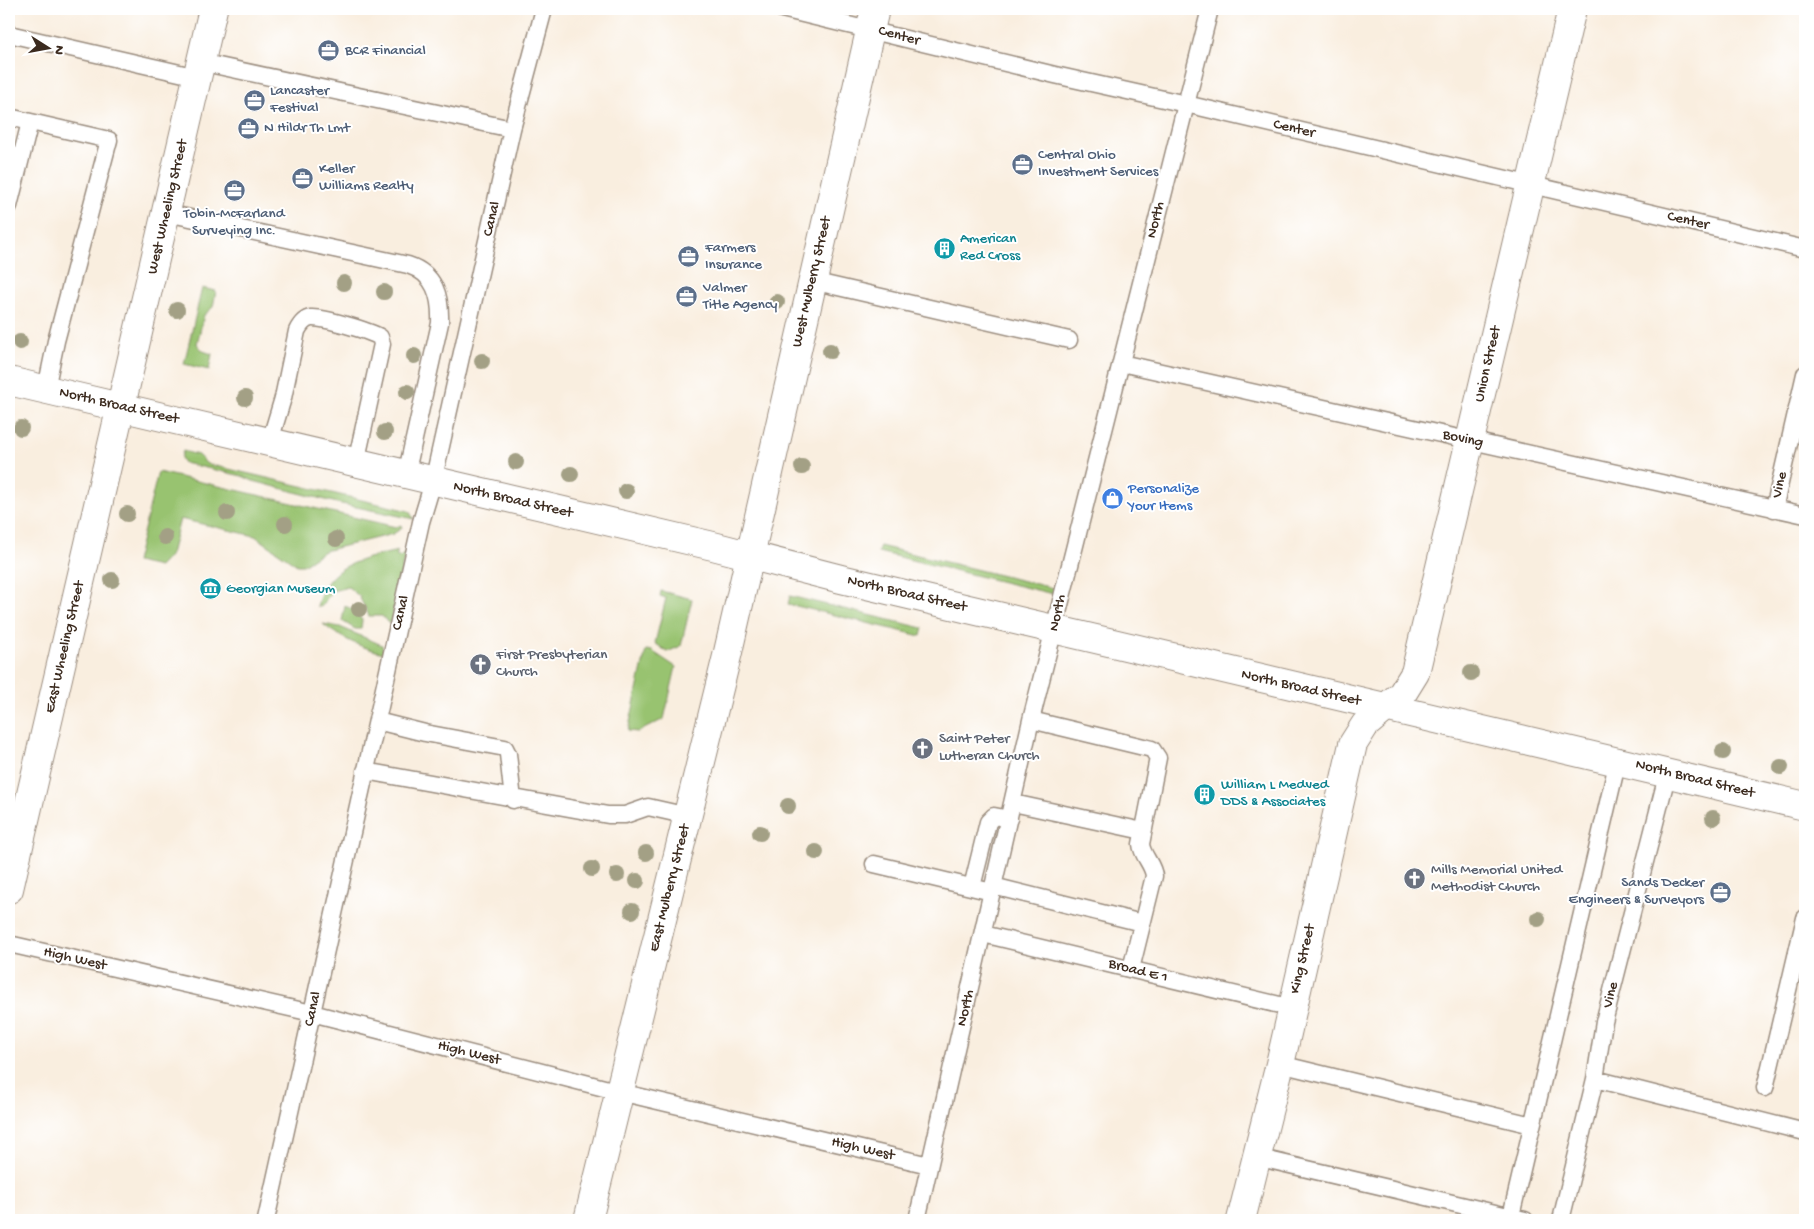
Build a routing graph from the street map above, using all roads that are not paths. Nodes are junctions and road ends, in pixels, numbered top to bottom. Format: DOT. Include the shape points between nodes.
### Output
graph roads {
  1 [pos="213,9"];
  2 [pos="544,9"];
  3 [pos="782,9"];
  4 [pos="1210,9"];
  5 [pos="1572,9"];
  6 [pos="872,19"];
  7 [pos="9,34"];
  8 [pos="198,70"];
  9 [pos="1186,104"];
  10 [pos="9,117"];
  11 [pos="30,122"];
  12 [pos="512,129"];
  13 [pos="1530,184"];
  14 [pos="9,206"];
  15 [pos="167,213"];
  16 [pos="1805,248"];
  17 [pos="812,280"];
  18 [pos="1069,340"];
  19 [pos="1121,363"];
  20 [pos="1805,374"];
  21 [pos="9,381"];
  22 [pos="46,390"];
  23 [pos="120,405"];
  24 [pos="270,441"];
  25 [pos="1470,441"];
  26 [pos="356,463"];
  27 [pos="406,475"];
  28 [pos="433,482"];
  29 [pos="1774,509"];
  30 [pos="1805,515"];
  31 [pos="750,555"];
  32 [pos="1055,630"];
  33 [pos="1385,708"];
  34 [pos="1031,720"];
  35 [pos="377,721"];
  36 [pos="1618,760"];
  37 [pos="365,771"];
  38 [pos="1668,772"];
  39 [pos="513,800"];
  40 [pos="1805,806"];
  41 [pos="1011,811"];
  42 [pos="688,816"];
  43 [pos="1142,831"];
  44 [pos="874,864"];
  45 [pos="972,887"];
  46 [pos="9,889"];
  47 [pos="992,889"];
  48 [pos="1805,918"];
  49 [pos="1142,923"];
  50 [pos="983,934"];
  51 [pos="9,944"];
  52 [pos="1131,969"];
  53 [pos="1292,1008"];
  54 [pos="312,1013"];
  55 [pos="1280,1064"];
  56 [pos="1595,1079"];
  57 [pos="1765,1088"];
  58 [pos="620,1092"];
  59 [pos="1532,1125"];
  60 [pos="1805,1132"];
  61 [pos="1256,1157"];
  62 [pos="930,1165"];
  63 [pos="1518,1218"];
  64 [pos="266,1220"];
  65 [pos="588,1220"];
  66 [pos="917,1220"];
  67 [pos="1241,1220"];
  68 [pos="1561,1220"];
  1 -- 8 [label="street, West Wheeling Street"];
  2 -- 12 [label="lane, Canal"];
  3 -- 6 [label="lane, Center"];
  4 -- 9 [label="lane, North"];
  5 -- 13 [label="street, Union Street"];
  6 -- 9 [label="lane, Center" via="1055,75"];
  6 -- 17 [label="street, West Mulberry Street"];
  7 -- 8 [label="lane"];
  8 -- 12 [label="lane"];
  8 -- 15 [label="street, West Wheeling Street"];
  9 -- 13 [label="lane, Center"];
  9 -- 19 [label="lane, North"];
  10 -- 11 [label="lane"];
  11 -- 14 [label="lane"];
  11 -- 22 [label="lane" via="109,140"];
  12 -- 28 [label="lane, Canal"];
  13 -- 16 [label="lane, Center"];
  13 -- 25 [label="street, Union Street"];
  15 -- 23 [label="street, West Wheeling Street"];
  15 -- 27 [label="lane" via="408,265 421,269 431,279 440,307 440,323"];
  17 -- 18 [label="lane"];
  17 -- 31 [label="street, West Mulberry Street"];
  19 -- 25 [label="lane, Boving"];
  19 -- 32 [label="lane, North"];
  20 -- 29 [label="lane, Vine"];
  21 -- 22 [label="street, North Broad Street"];
  22 -- 23 [label="street, North Broad Street"];
  23 -- 24 [label="street, North Broad Street"];
  23 -- 46 [label="street, East Wheeling Street"];
  24 -- 26 [label="street, North Broad Street"];
  24 -- 26 [label="lane" via="297,331 302,323 310,318 371,332 380,337 382,344"];
  25 -- 29 [label="lane, Boving"];
  25 -- 33 [label="street, Union Street" via="1415,673 1402,694"];
  26 -- 27 [label="street, North Broad Street"];
  27 -- 28 [label="street, North Broad Street"];
  28 -- 31 [label="street, North Broad Street"];
  28 -- 35 [label="lane, Canal" via="421,522"];
  29 -- 30 [label="lane, Boving"];
  31 -- 32 [label="street, North Broad Street"];
  31 -- 42 [label="street, East Mulberry Street"];
  32 -- 33 [label="street, North Broad Street"];
  32 -- 34 [label="lane, North"];
  33 -- 36 [label="street, North Broad Street"];
  33 -- 53 [label="street, King Street" via="1365,725 1353,744"];
  34 -- 41 [label="lane, North"];
  34 -- 43 [label="lane" via="1152,749 1158,764"];
  35 -- 37 [label="lane, Canal"];
  35 -- 39 [label="lane" via="505,748"];
  36 -- 38 [label="street, North Broad Street"];
  36 -- 59 [label="lane"];
  37 -- 39 [label="lane"];
  37 -- 54 [label="lane, Canal"];
  38 -- 40 [label="street, North Broad Street"];
  38 -- 56 [label="lane, Vine" via="1604,1022"];
  39 -- 42 [label="lane" via="608,815 625,815 648,807"];
  41 -- 43 [label="lane"];
  41 -- 45 [label="lane" via="994,816 988,822"];
  41 -- 47 [label="lane, North"];
  42 -- 58 [label="street, East Mulberry Street"];
  43 -- 49 [label="lane" via="1142,853 1154,871"];
  44 -- 45 [label="lane"];
  45 -- 47 [label="lane"];
  47 -- 49 [label="lane"];
  47 -- 50 [label="lane, North"];
  48 -- 57 [label="lane"];
  49 -- 52 [label="lane"];
  50 -- 52 [label="lane, Broad E 1"];
  50 -- 62 [label="lane, North"];
  51 -- 54 [label="lane, High West"];
  52 -- 53 [label="lane, Broad E 1"];
  53 -- 55 [label="street, King Street"];
  54 -- 58 [label="lane, High West"];
  54 -- 64 [label="lane, Canal"];
  55 -- 59 [label="lane"];
  55 -- 61 [label="street, King Street"];
  56 -- 60 [label="lane"];
  56 -- 68 [label="lane, Vine"];
  58 -- 62 [label="lane, High West"];
  58 -- 65 [label="street, East Mulberry Street"];
  59 -- 63 [label="lane"];
  61 -- 63 [label="lane"];
  61 -- 67 [label="street, King Street"];
  62 -- 66 [label="lane, North"];
}
